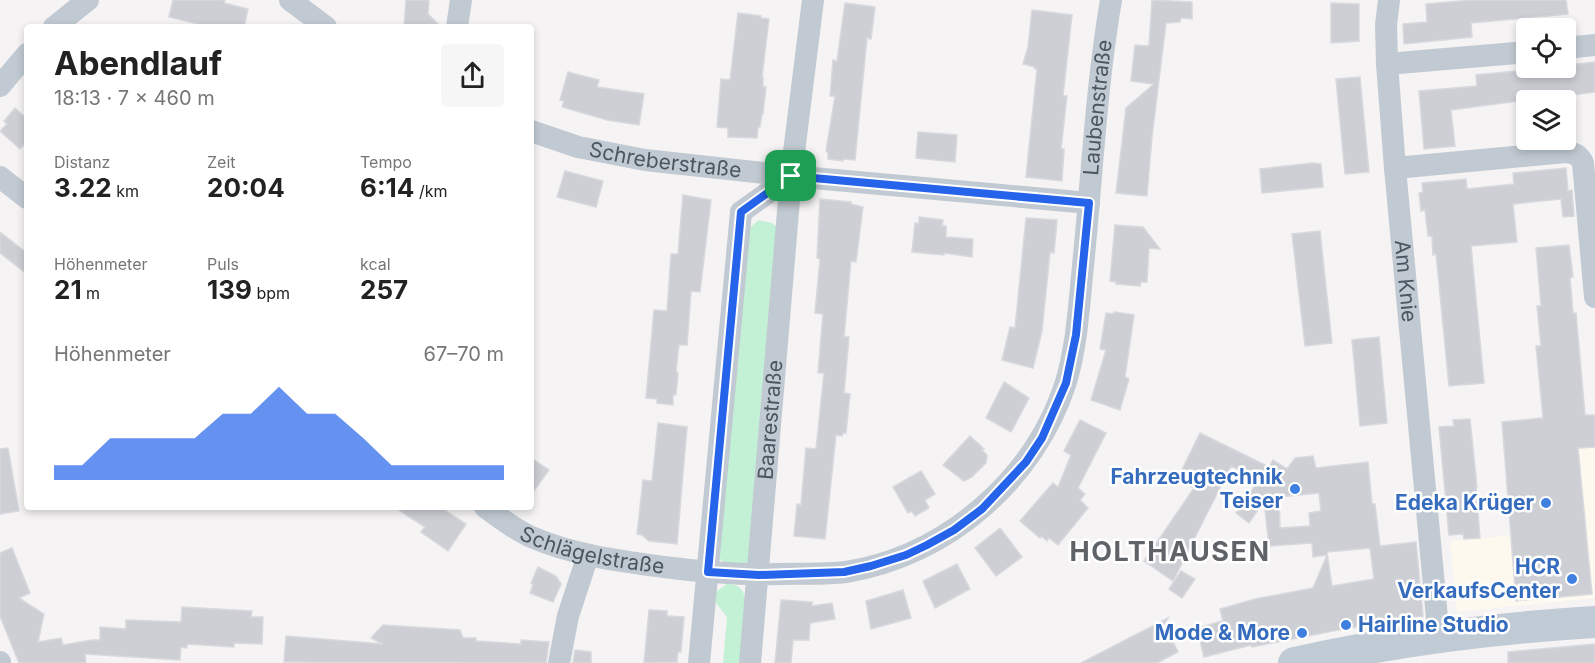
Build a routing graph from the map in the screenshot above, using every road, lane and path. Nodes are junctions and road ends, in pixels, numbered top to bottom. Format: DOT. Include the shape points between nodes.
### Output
graph roads {
  1 [pos="88,0"];
  2 [pos="291,0"];
  3 [pos="460,0"];
  4 [pos="813,0"];
  5 [pos="1111,0"];
  6 [pos="1389,0"];
  7 [pos="58,24"];
  8 [pos="322,24"];
  9 [pos="457,24"];
  10 [pos="1595,45"];
  11 [pos="1576,47"];
  12 [pos="1516,52"];
  13 [pos="24,58"];
  14 [pos="1387,64"];
  15 [pos="0,86"];
  16 [pos="534,132"];
  17 [pos="1395,168"];
  18 [pos="791,176"];
  19 [pos="0,177"];
  20 [pos="24,196"];
  21 [pos="1089,203"];
  22 [pos="1592,226"];
  23 [pos="1595,297"];
  24 [pos="488,510"];
  25 [pos="588,555"];
  26 [pos="708,572"];
  27 [pos="759,575"];
  28 [pos="1595,622"];
  29 [pos="1439,639"];
  30 [pos="559,663"];
  31 [pos="699,663"];
  32 [pos="750,663"];
  33 [pos="1294,663"];
  1 -- 7 [label="street"];
  2 -- 8 [label="street"];
  3 -- 9 [label="street"];
  4 -- 18 [label="street, Baarestraße"];
  5 -- 21 [label="street, Laubenstraße"];
  6 -- 14 [label="street, Am Knie"];
  10 -- 11 [label="street"];
  12 -- 14 [label="street"];
  13 -- 15 [label="street"];
  14 -- 17 [label="street, Am Knie"];
  16 -- 18 [label="street, Schreberstraße" via="578,147 645,160"];
  17 -- 22 [label="street" via="1574,153 1583,163"];
  17 -- 29 [label="street, Am Knie"];
  18 -- 21 [label="street, Schreberstraße"];
  18 -- 26 [label="street" via="741,212"];
  18 -- 27 [label="street, Baarestraße"];
  19 -- 20 [label="street"];
  21 -- 27 [label="street, Laubenstraße" via="1076,335 1066,383 1042,438 1003,488 954,530 906,555 844,572"];
  22 -- 23 [label="street"];
  24 -- 25 [label="street, Schlägelstraße" via="526,535"];
  25 -- 26 [label="street, Schlägelstraße"];
  25 -- 30 [label="street" via="568,616"];
  26 -- 27 [label="street, Laubenstraße"];
  26 -- 31 [label="street"];
  27 -- 32 [label="street, Baarestraße"];
  28 -- 29 [label="main road"];
  29 -- 33 [label="main road"];
}
